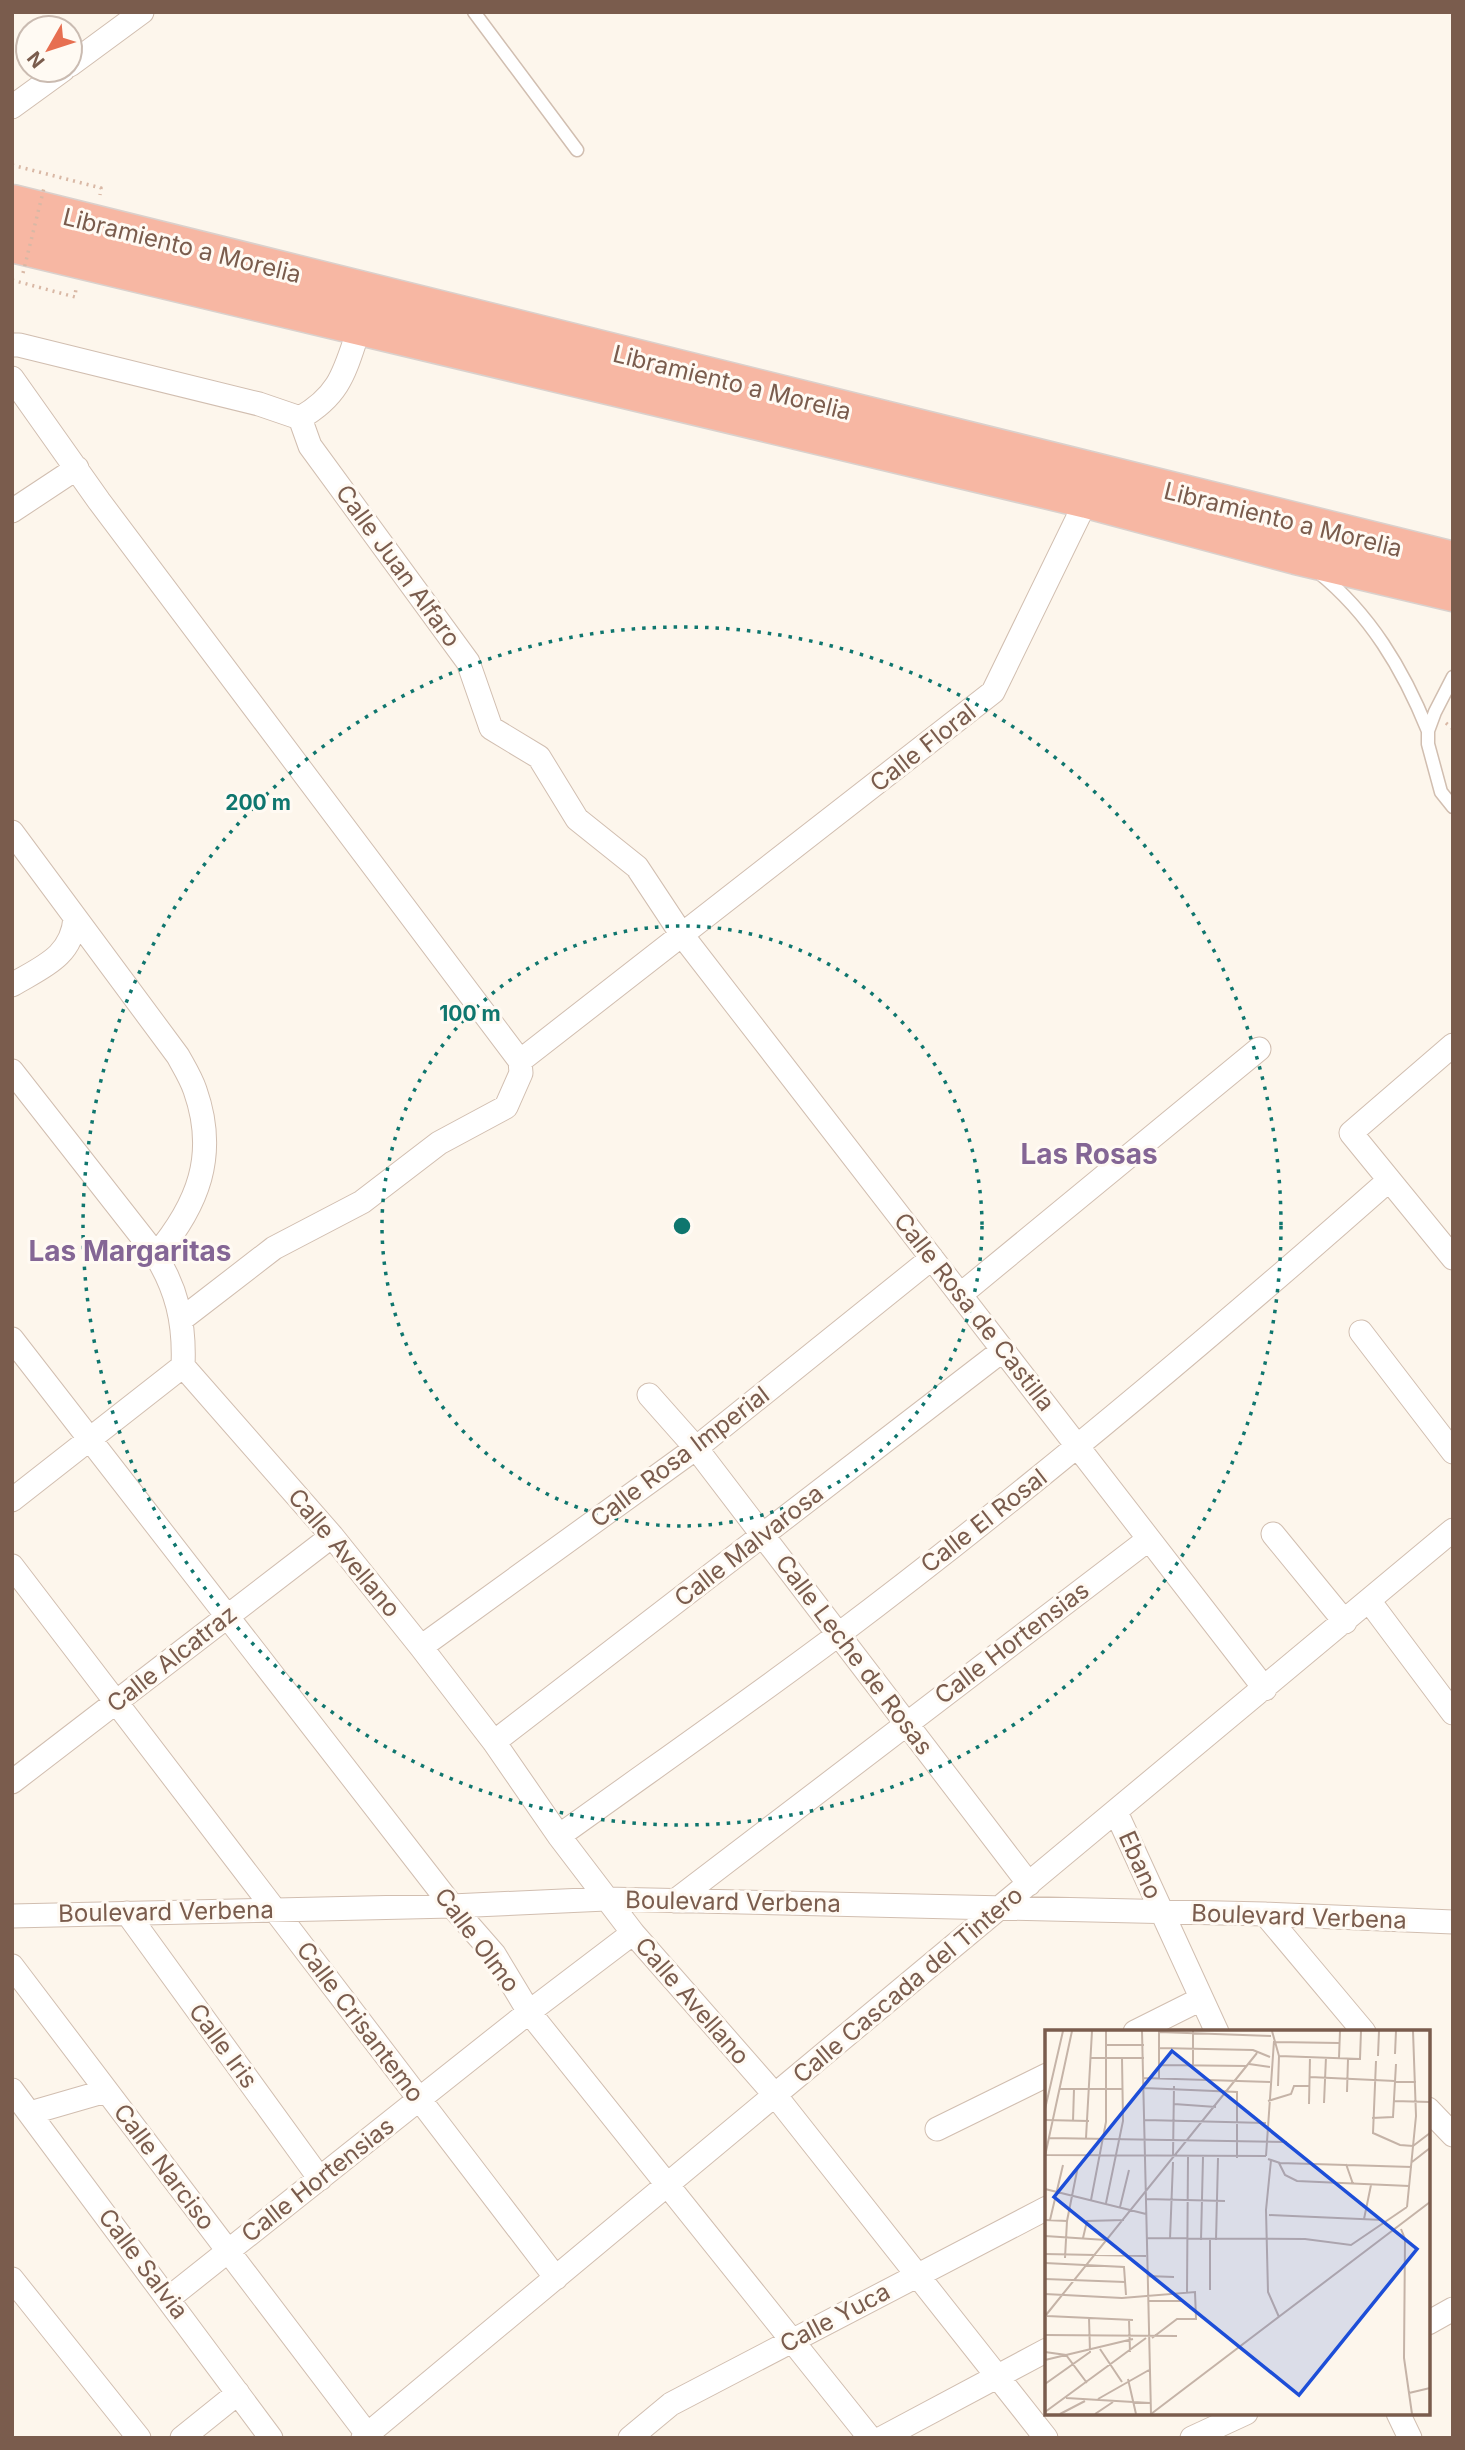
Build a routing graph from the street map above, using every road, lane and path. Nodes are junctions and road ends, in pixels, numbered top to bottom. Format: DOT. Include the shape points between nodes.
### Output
graph roads {
  1 [pos="142,12"];
  2 [pos="474,12"];
  3 [pos="84,55"];
  4 [pos="44,84"];
  5 [pos="12,107"];
  6 [pos="577,150"];
  7 [pos="12,165"];
  8 [pos="55,191"];
  9 [pos="28,196"];
  10 [pos="98,202"];
  11 [pos="18,258"];
  12 [pos="34,276"];
  13 [pos="12,280"];
  14 [pos="66,285"];
  15 [pos="360,326"];
  16 [pos="12,345"];
  17 [pos="12,378"];
  18 [pos="300,418"];
  19 [pos="77,468"];
  20 [pos="1087,499"];
  21 [pos="12,511"];
  22 [pos="1296,555"];
  23 [pos="1453,561"];
  24 [pos="1453,592"];
  25 [pos="1453,677"];
  26 [pos="1428,731"];
  27 [pos="1453,807"];
  28 [pos="12,832"];
  29 [pos="75,918"];
  30 [pos="682,935"];
  31 [pos="12,985"];
  32 [pos="1453,1045"];
  33 [pos="1259,1049"];
  34 [pos="520,1061"];
  35 [pos="12,1070"];
  36 [pos="1388,1181"];
  37 [pos="156,1255"];
  38 [pos="932,1258"];
  39 [pos="1453,1258"];
  40 [pos="961,1295"];
  41 [pos="182,1319"];
  42 [pos="1361,1332"];
  43 [pos="12,1339"];
  44 [pos="1003,1350"];
  45 [pos="183,1366"];
  46 [pos="649,1395"];
  47 [pos="89,1439"];
  48 [pos="1078,1446"];
  49 [pos="696,1448"];
  50 [pos="1453,1452"];
  51 [pos="12,1500"];
  52 [pos="1453,1530"];
  53 [pos="1273,1534"];
  54 [pos="763,1535"];
  55 [pos="332,1536"];
  56 [pos="1149,1539"];
  57 [pos="12,1566"];
  58 [pos="1370,1602"];
  59 [pos="229,1616"];
  60 [pos="1345,1622"];
  61 [pos="838,1634"];
  62 [pos="421,1647"];
  63 [pos="1265,1689"];
  64 [pos="116,1702"];
  65 [pos="1453,1713"];
  66 [pos="907,1724"];
  67 [pos="494,1742"];
  68 [pos="12,1782"];
  69 [pos="1116,1812"];
  70 [pos="559,1836"];
  71 [pos="1029,1884"];
  72 [pos="606,1899"];
  73 [pos="675,1901"];
  74 [pos="452,1906"];
  75 [pos="999,1909"];
  76 [pos="275,1910"];
  77 [pos="1161,1912"];
  78 [pos="127,1913"];
  79 [pos="1265,1914"];
  80 [pos="12,1916"];
  81 [pos="1453,1922"];
  82 [pos="633,1933"];
  83 [pos="12,1966"];
  84 [pos="1201,1999"];
  85 [pos="529,2012"];
  86 [pos="1139,2030"];
  87 [pos="1216,2030"];
  88 [pos="1362,2030"];
  89 [pos="1045,2076"];
  90 [pos="12,2090"];
  91 [pos="106,2091"];
  92 [pos="775,2095"];
  93 [pos="420,2099"];
  94 [pos="1430,2111"];
  95 [pos="30,2113"];
  96 [pos="937,2129"];
  97 [pos="1453,2135"];
  98 [pos="320,2179"];
  99 [pos="667,2185"];
  100 [pos="1045,2209"];
  101 [pos="228,2251"];
  102 [pos="917,2274"];
  103 [pos="556,2278"];
  104 [pos="12,2279"];
  105 [pos="169,2298"];
  106 [pos="1453,2309"];
  107 [pos="1430,2322"];
  108 [pos="792,2341"];
  109 [pos="1045,2351"];
  110 [pos="997,2377"];
  111 [pos="238,2393"];
  112 [pos="1242,2415"];
  113 [pos="1399,2415"];
  114 [pos="365,2436"];
  115 [pos="139,2438"];
  116 [pos="182,2438"];
  117 [pos="271,2438"];
  118 [pos="630,2438"];
  119 [pos="870,2438"];
  120 [pos="882,2438"];
  121 [pos="1045,2438"];
  122 [pos="1192,2438"];
  123 [pos="1410,2438"];
  1 -- 3 [label="street"];
  2 -- 6 [label="lane"];
  4 -- 5 [label="street"];
  7 -- 10 [label="path" via="101,188"];
  8 -- 9 [label="path"];
  9 -- 11 [label="path, bridge"];
  9 -- 23 [label="highway, Libramiento a Morelia"];
  11 -- 12 [label="path"];
  11 -- 15 [label="highway, Libramiento a Morelia"];
  13 -- 14 [label="path" via="75,297 77,289"];
  15 -- 18 [label="street" via="332,394"];
  15 -- 20 [label="highway, Libramiento a Morelia"];
  16 -- 18 [label="street"];
  17 -- 19 [label="street"];
  18 -- 30 [label="street, Calle Juan Alfaro" via="310,446 468,662 491,728 539,757 577,819 637,867"];
  19 -- 21 [label="street"];
  19 -- 34 [label="street"];
  20 -- 22 [label="highway, Libramiento a Morelia"];
  20 -- 30 [label="street, Calle Floral" via="993,692"];
  22 -- 24 [label="highway, Libramiento a Morelia"];
  22 -- 26 [label="lane" via="1331,583 1369,624 1411,689"];
  25 -- 26 [label="lane"];
  26 -- 27 [label="lane" via="1441,792"];
  28 -- 29 [label="street"];
  29 -- 31 [label="street" via="74,934 63,951"];
  29 -- 37 [label="street" via="178,1056 195,1089 204,1124 204,1161 195,1196"];
  30 -- 34 [label="street, Calle Floral"];
  30 -- 38 [label="street, Calle Rosa de Castilla"];
  32 -- 36 [label="street" via="1351,1133"];
  33 -- 40 [label="street"];
  34 -- 41 [label="street" via="521,1073 506,1107 439,1143 362,1202 274,1248"];
  35 -- 37 [label="street"];
  36 -- 39 [label="street"];
  36 -- 48 [label="street, Calle El Rosal"];
  37 -- 41 [label="street" via="177,1296"];
  38 -- 40 [label="street, Calle Rosa de Castilla"];
  38 -- 49 [label="street, Calle Rosa Imperial"];
  40 -- 44 [label="street, Calle Rosa de Castilla"];
  41 -- 45 [label="street"];
  42 -- 50 [label="street"];
  43 -- 47 [label="street, Calle Olmo"];
  44 -- 48 [label="street, Calle Rosa de Castilla"];
  44 -- 54 [label="street, Calle Malvarosa"];
  45 -- 47 [label="street"];
  45 -- 55 [label="street, Calle Avellano"];
  46 -- 49 [label="street, Calle Leche de Rosas"];
  47 -- 51 [label="street"];
  47 -- 59 [label="street, Calle Olmo"];
  48 -- 56 [label="street, Calle Rosa de Castilla"];
  48 -- 61 [label="street, Calle El Rosal"];
  49 -- 54 [label="street, Calle Leche de Rosas"];
  49 -- 62 [label="street, Calle Rosa Imperial"];
  52 -- 58 [label="street, Calle Cascada del Tintero"];
  53 -- 60 [label="street"];
  54 -- 61 [label="street, Calle Leche de Rosas"];
  54 -- 67 [label="street, Calle Malvarosa"];
  55 -- 59 [label="street, Calle Alcatraz"];
  55 -- 62 [label="street, Calle Avellano"];
  56 -- 63 [label="street, Calle Rosa de Castilla"];
  56 -- 66 [label="street, Calle Hortensias"];
  57 -- 64 [label="street, Calle Crisantemo"];
  58 -- 60 [label="street, Calle Cascada del Tintero"];
  58 -- 65 [label="street"];
  59 -- 64 [label="street, Calle Alcatraz"];
  59 -- 74 [label="street, Calle Olmo"];
  60 -- 63 [label="street, Calle Cascada del Tintero"];
  61 -- 66 [label="street, Calle Leche de Rosas"];
  61 -- 70 [label="street, Calle El Rosal"];
  62 -- 67 [label="street, Calle Avellano"];
  63 -- 69 [label="street, Calle Cascada del Tintero"];
  64 -- 68 [label="street, Calle Alcatraz"];
  64 -- 76 [label="street, Calle Crisantemo"];
  66 -- 71 [label="street, Calle Leche de Rosas"];
  66 -- 73 [label="street, Calle Hortensias"];
  67 -- 70 [label="street, Calle Avellano"];
  69 -- 71 [label="street, Calle Cascada del Tintero"];
  69 -- 77 [label="street, Ebano"];
  70 -- 72 [label="street, Calle Avellano"];
  71 -- 75 [label="street, Calle Cascada del Tintero"];
  72 -- 73 [label="street, Boulevard Verbena"];
  72 -- 74 [label="street, Boulevard Verbena"];
  72 -- 82 [label="street, Calle Avellano"];
  73 -- 75 [label="street, Boulevard Verbena"];
  74 -- 76 [label="street, Boulevard Verbena"];
  74 -- 85 [label="street, Calle Olmo" via="494,1954"];
  75 -- 77 [label="street, Boulevard Verbena"];
  75 -- 92 [label="street, Calle Cascada del Tintero"];
  76 -- 78 [label="street, Boulevard Verbena"];
  76 -- 93 [label="street, Calle Crisantemo"];
  77 -- 79 [label="street, Boulevard Verbena"];
  77 -- 84 [label="street, Ebano"];
  78 -- 80 [label="street, Boulevard Verbena"];
  78 -- 98 [label="street, Calle Iris"];
  79 -- 81 [label="street, Boulevard Verbena"];
  79 -- 88 [label="street"];
  82 -- 85 [label="street, Calle Hortensias"];
  82 -- 92 [label="street, Calle Avellano"];
  83 -- 91 [label="street, Calle Narciso"];
  84 -- 86 [label="street"];
  84 -- 87 [label="street, Ebano"];
  85 -- 93 [label="street, Calle Hortensias"];
  85 -- 99 [label="street, Calle Olmo"];
  89 -- 96 [label="street"];
  90 -- 95 [label="street, Calle Salvia"];
  91 -- 95 [label="street"];
  91 -- 101 [label="street, Calle Narciso"];
  92 -- 99 [label="street, Calle Cascada del Tintero"];
  92 -- 102 [label="street, Calle Avellano"];
  93 -- 98 [label="street, Calle Hortensias"];
  93 -- 103 [label="street, Calle Crisantemo"];
  94 -- 97 [label="street"];
  95 -- 105 [label="street, Calle Salvia"];
  98 -- 101 [label="street, Calle Hortensias"];
  99 -- 103 [label="street, Calle Cascada del Tintero"];
  99 -- 108 [label="street, Calle Olmo"];
  100 -- 102 [label="street, Calle Yuca"];
  101 -- 105 [label="street, Calle Hortensias"];
  101 -- 114 [label="street, Calle Narciso"];
  102 -- 108 [label="street, Calle Yuca"];
  102 -- 110 [label="street, Calle Avellano"];
  103 -- 114 [label="street, Calle Cascada del Tintero"];
  104 -- 115 [label="street"];
  105 -- 111 [label="street, Calle Salvia"];
  106 -- 107 [label="street"];
  108 -- 118 [label="street, Calle Yuca" via="671,2404"];
  108 -- 119 [label="street, Calle Olmo"];
  109 -- 110 [label="street"];
  110 -- 120 [label="street"];
  110 -- 121 [label="street, Calle Avellano"];
  111 -- 116 [label="street"];
  111 -- 117 [label="street, Calle Salvia"];
  112 -- 122 [label="street"];
  113 -- 123 [label="street"];
}
